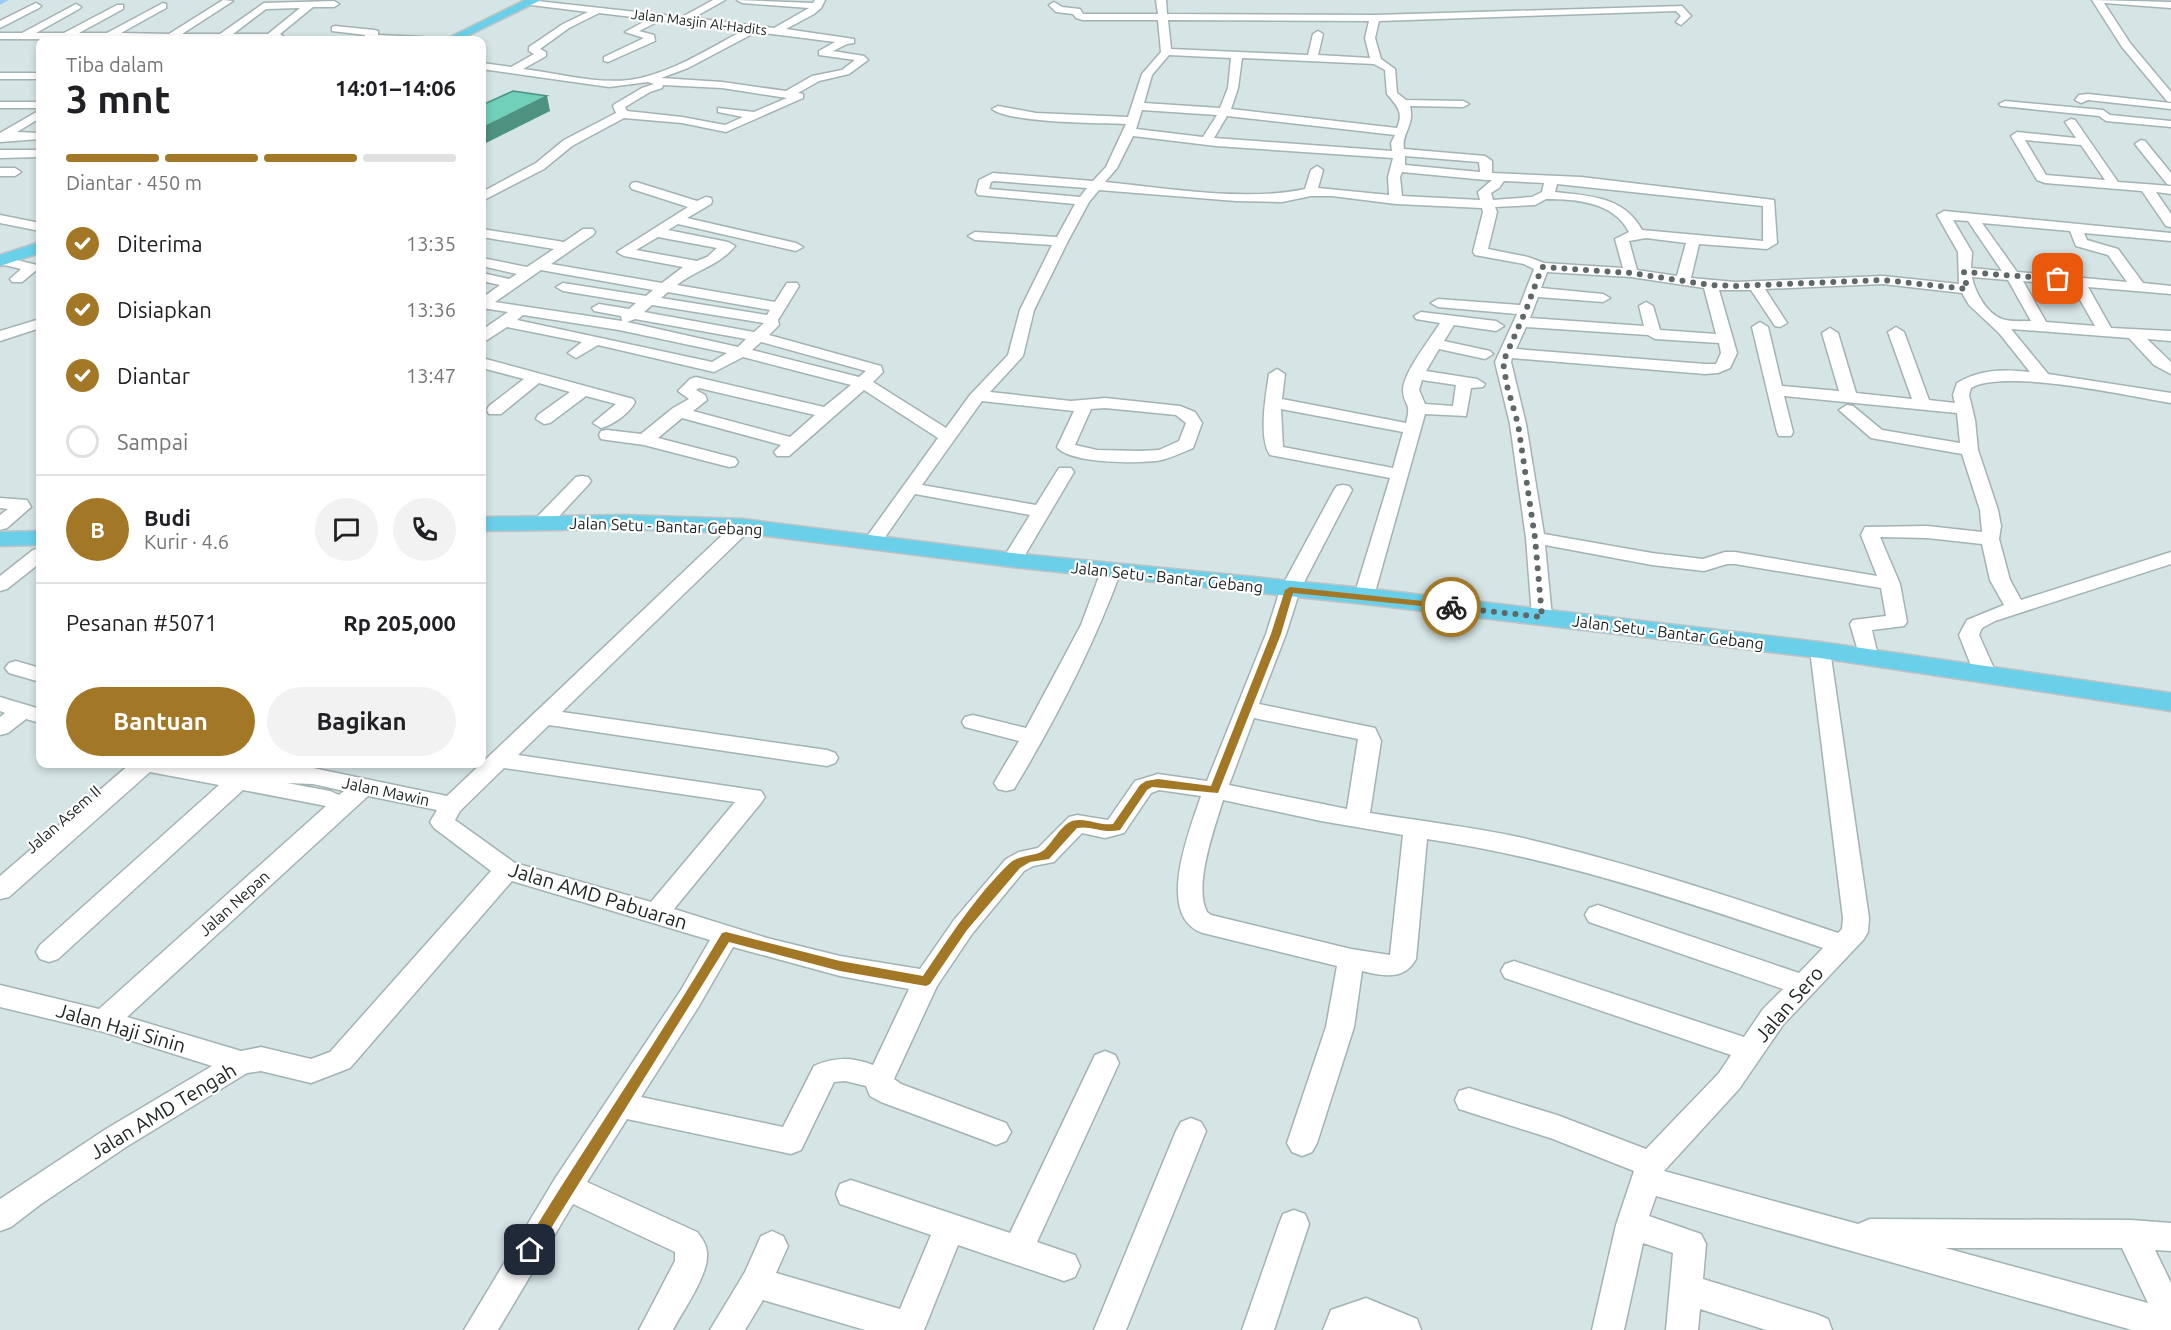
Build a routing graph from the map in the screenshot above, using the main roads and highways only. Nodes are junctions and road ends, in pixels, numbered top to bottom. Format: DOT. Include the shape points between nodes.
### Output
graph roads {
  1 [pos="533,1"];
  2 [pos="459,36"];
  3 [pos="36,249"];
  4 [pos="0,261"];
  5 [pos="486,524"];
  6 [pos="36,538"];
  7 [pos="0,539"];
  8 [pos="2171,702"];
  1 -- 2 [label="main road"];
  3 -- 4 [label="main road"];
  5 -- 8 [label="main road, Jalan Setu - Bantar Gebang" via="624,522 743,526 1012,560 1364,596 1820,650"];
  6 -- 7 [label="main road"];
}
